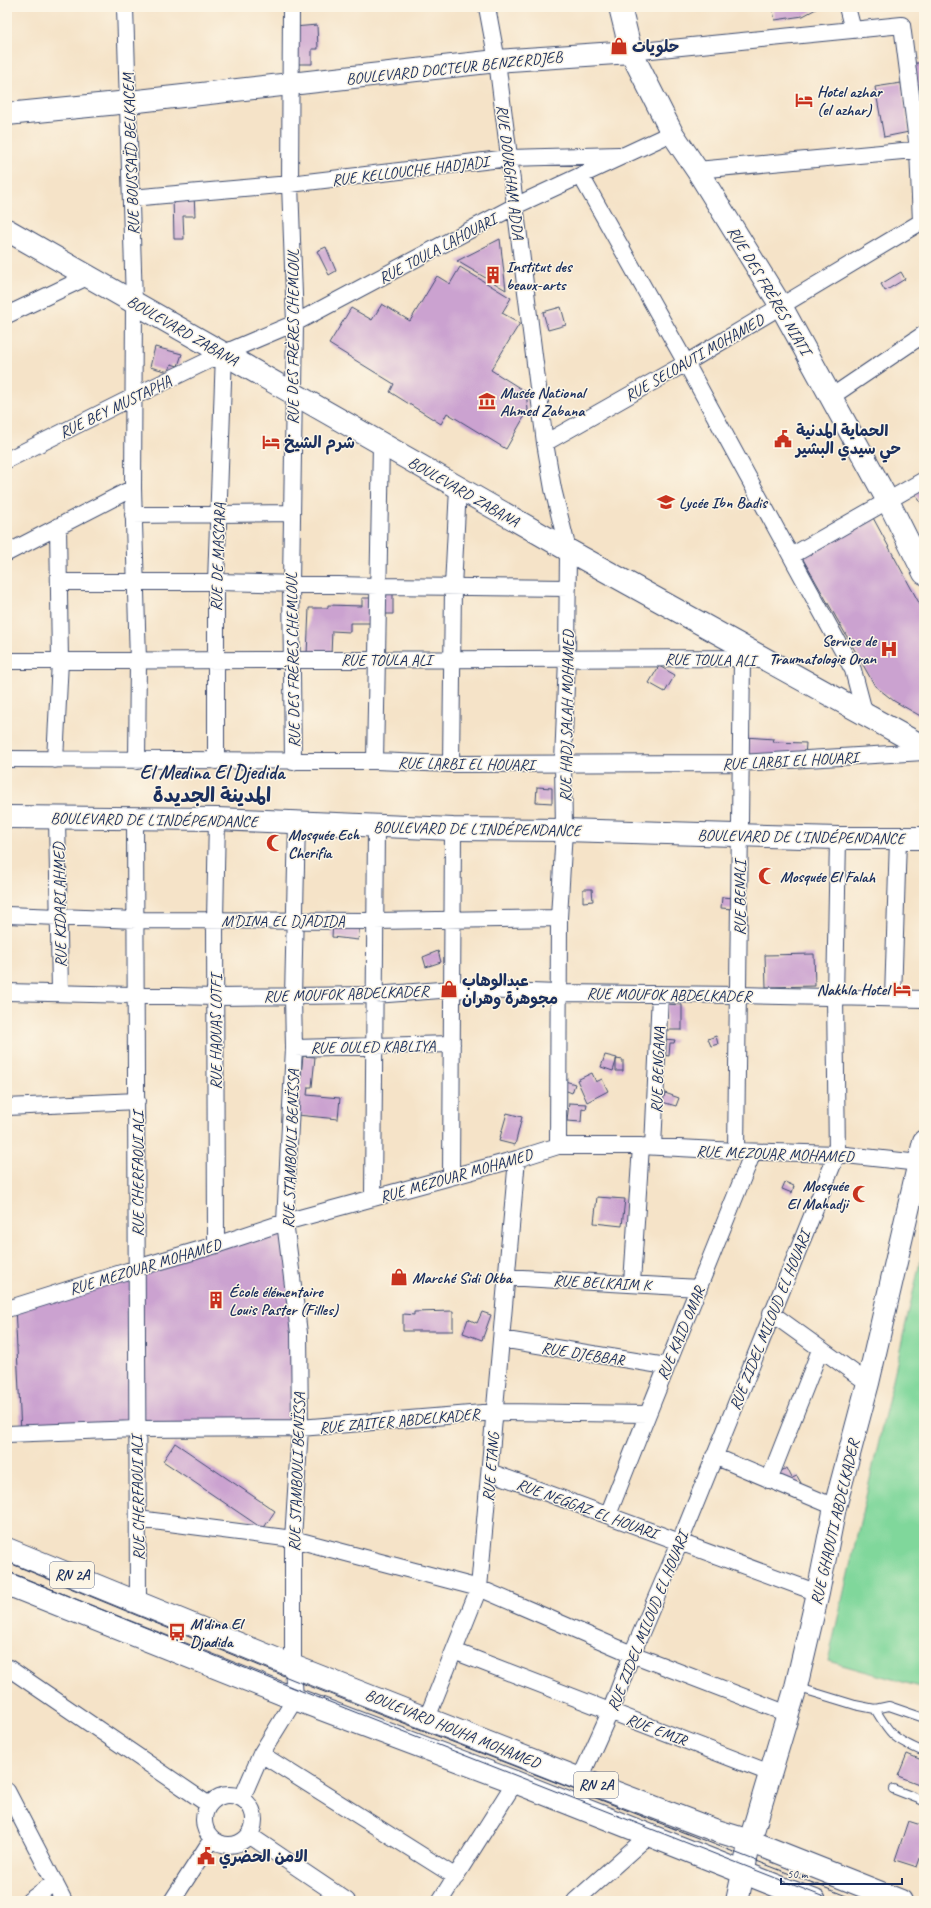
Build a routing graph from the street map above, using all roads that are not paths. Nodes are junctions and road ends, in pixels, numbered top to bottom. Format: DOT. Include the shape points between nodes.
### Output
graph roads {
  1 [pos="126,7"];
  2 [pos="291,7"];
  3 [pos="487,7"];
  4 [pos="620,7"];
  5 [pos="847,7"];
  6 [pos="853,30"];
  7 [pos="631,52"];
  8 [pos="497,61"];
  9 [pos="290,84"];
  10 [pos="129,102"];
  11 [pos="7,114"];
  12 [pos="672,133"];
  13 [pos="921,149"];
  14 [pos="625,155"];
  15 [pos="509,158"];
  16 [pos="697,170"];
  17 [pos="581,176"];
  18 [pos="290,184"];
  19 [pos="131,198"];
  20 [pos="515,206"];
  21 [pos="922,223"];
  22 [pos="7,230"];
  23 [pos="87,277"];
  24 [pos="134,302"];
  25 [pos="781,306"];
  26 [pos="7,315"];
  27 [pos="295,323"];
  28 [pos="924,334"];
  29 [pos="224,353"];
  30 [pos="686,363"];
  31 [pos="293,394"];
  32 [pos="135,396"];
  33 [pos="831,397"];
  34 [pos="545,443"];
  35 [pos="381,444"];
  36 [pos="8,456"];
  37 [pos="924,480"];
  38 [pos="133,488"];
  39 [pos="458,488"];
  40 [pos="888,500"];
  41 [pos="292,513"];
  42 [pos="218,514"];
  43 [pos="133,515"];
  44 [pos="58,526"];
  45 [pos="568,550"];
  46 [pos="7,553"];
  47 [pos="791,556"];
  48 [pos="924,573"];
  49 [pos="59,582"];
  50 [pos="135,582"];
  51 [pos="216,582"];
  52 [pos="291,583"];
  53 [pos="378,586"];
  54 [pos="453,587"];
  55 [pos="568,588"];
  56 [pos="740,651"];
  57 [pos="567,658"];
  58 [pos="215,659"];
  59 [pos="453,659"];
  60 [pos="293,660"];
  61 [pos="376,660"];
  62 [pos="7,661"];
  63 [pos="60,661"];
  64 [pos="138,661"];
  65 [pos="865,715"];
  66 [pos="924,747"];
  67 [pos="924,752"];
  68 [pos="7,759"];
  69 [pos="56,760"];
  70 [pos="216,761"];
  71 [pos="137,762"];
  72 [pos="293,762"];
  73 [pos="374,762"];
  74 [pos="563,763"];
  75 [pos="740,763"];
  76 [pos="451,764"];
  77 [pos="7,817"];
  78 [pos="57,817"];
  79 [pos="135,818"];
  80 [pos="217,819"];
  81 [pos="296,823"];
  82 [pos="376,827"];
  83 [pos="453,829"];
  84 [pos="564,830"];
  85 [pos="738,835"];
  86 [pos="838,838"];
  87 [pos="924,838"];
  88 [pos="898,839"];
  89 [pos="7,915"];
  90 [pos="60,917"];
  91 [pos="559,918"];
  92 [pos="294,919"];
  93 [pos="452,919"];
  94 [pos="136,920"];
  95 [pos="215,920"];
  96 [pos="375,920"];
  97 [pos="453,989"];
  98 [pos="7,992"];
  99 [pos="60,993"];
  100 [pos="558,993"];
  101 [pos="660,994"];
  102 [pos="136,995"];
  103 [pos="376,995"];
  104 [pos="739,995"];
  105 [pos="293,996"];
  106 [pos="216,997"];
  107 [pos="835,997"];
  108 [pos="893,998"];
  109 [pos="924,999"];
  110 [pos="452,1044"];
  111 [pos="375,1046"];
  112 [pos="294,1048"];
  113 [pos="137,1100"];
  114 [pos="7,1107"];
  115 [pos="924,1141"];
  116 [pos="558,1146"];
  117 [pos="647,1147"];
  118 [pos="736,1151"];
  119 [pos="753,1152"];
  120 [pos="837,1154"];
  121 [pos="517,1159"];
  122 [pos="919,1163"];
  123 [pos="451,1176"];
  124 [pos="373,1198"];
  125 [pos="284,1222"];
  126 [pos="216,1245"];
  127 [pos="137,1268"];
  128 [pos="505,1277"];
  129 [pos="632,1283"];
  130 [pos="700,1288"];
  131 [pos="7,1309"];
  132 [pos="771,1313"];
  133 [pos="501,1339"];
  134 [pos="820,1350"];
  135 [pos="666,1366"];
  136 [pos="868,1383"];
  137 [pos="495,1412"];
  138 [pos="647,1414"];
  139 [pos="136,1428"];
  140 [pos="300,1428"];
  141 [pos="7,1434"];
  142 [pos="714,1456"];
  143 [pos="490,1472"];
  144 [pos="769,1480"];
  145 [pos="835,1507"];
  146 [pos="608,1516"];
  147 [pos="138,1519"];
  148 [pos="293,1539"];
  149 [pos="680,1542"];
  150 [pos="7,1549"];
  151 [pos="479,1588"];
  152 [pos="11,1590"];
  153 [pos="818,1593"];
  154 [pos="138,1601"];
  155 [pos="454,1651"];
  156 [pos="632,1654"];
  157 [pos="7,1666"];
  158 [pos="293,1666"];
  159 [pos="796,1687"];
  160 [pos="295,1699"];
  161 [pos="875,1709"];
  162 [pos="610,1712"];
  163 [pos="788,1714"];
  164 [pos="428,1718"];
  165 [pos="924,1718"];
  166 [pos="924,1752"];
  167 [pos="261,1754"];
  168 [pos="770,1773"];
  169 [pos="580,1778"];
  170 [pos="515,1782"];
  171 [pos="893,1789"];
  172 [pos="7,1791"];
  173 [pos="242,1798"];
  174 [pos="924,1801"];
  175 [pos="208,1805"];
  176 [pos="249,1835"];
  177 [pos="649,1835"];
  178 [pos="212,1839"];
  179 [pos="750,1841"];
  180 [pos="744,1872"];
  181 [pos="456,1877"];
  182 [pos="55,1882"];
  183 [pos="793,1897"];
  184 [pos="28,1901"];
  185 [pos="64,1901"];
  186 [pos="172,1901"];
  187 [pos="347,1901"];
  188 [pos="440,1901"];
  189 [pos="575,1901"];
  190 [pos="737,1901"];
  191 [pos="815,1901"];
  192 [pos="901,1901"];
  1 -- 10 [label="street, RUE BOUSSAÏD BELKACEM"];
  2 -- 9 [label="street, RUE DES FRÈRES CHEMLOUL"];
  3 -- 8 [label="street, RUE DOURGHAM ADDA"];
  4 -- 7 [label="main road, RUE DES FRÈRES NIATI"];
  5 -- 6 [label="street"];
  6 -- 7 [label="street, BOULEVARD DOCTEUR BENZERDJEB"];
  6 -- 13 [label="street, BOULEVARD DOCTEUR BENZERDJEB" via="902,25"];
  7 -- 8 [label="main road, BOULEVARD DOCTEUR BENZERDJEB"];
  7 -- 12 [label="main road, RUE DES FRÈRES NIATI"];
  8 -- 9 [label="main road, BOULEVARD DOCTEUR BENZERDJEB"];
  8 -- 15 [label="street, RUE DOURGHAM ADDA"];
  9 -- 10 [label="main road, BOULEVARD DOCTEUR BENZERDJEB"];
  9 -- 18 [label="street, RUE DES FRÈRES CHEMLOUL"];
  10 -- 11 [label="main road, BOULEVARD DOCTEUR BENZERDJEB"];
  10 -- 19 [label="street, RUE BOUSSAÏD BELKACEM"];
  12 -- 14 [label="street, RUE TOULA LAHOUARI"];
  12 -- 16 [label="main road, RUE DES FRÈRES NIATI"];
  13 -- 16 [label="street"];
  13 -- 21 [label="street"];
  14 -- 15 [label="street, RUE KELLOUCHE HADJADI"];
  14 -- 17 [label="street, RUE TOULA LAHOUARI"];
  15 -- 18 [label="street, RUE KELLOUCHE HADJADI"];
  15 -- 20 [label="street, RUE DOURGHAM ADDA"];
  16 -- 25 [label="main road, RUE DES FRÈRES NIATI"];
  17 -- 20 [label="street, RUE TOULA LAHOUARI"];
  17 -- 30 [label="street"];
  18 -- 19 [label="street, RUE KELLOUCHE HADJADI"];
  18 -- 27 [label="street, RUE DES FRÈRES CHEMLOUL"];
  19 -- 24 [label="street, RUE BOUSSAÏD BELKACEM"];
  20 -- 27 [label="street, RUE TOULA LAHOUARI"];
  20 -- 34 [label="street, RUE DOURGHAM ADDA"];
  21 -- 25 [label="street, RUE SELOAUTI MOHAMED"];
  22 -- 23 [label="main road, BOULEVARD ZABANA"];
  23 -- 24 [label="main road, BOULEVARD ZABANA"];
  23 -- 26 [label="street"];
  24 -- 29 [label="main road, BOULEVARD ZABANA"];
  24 -- 32 [label="street, RUE BOUSSAÏD BELKACEM"];
  25 -- 30 [label="street, RUE SELOAUTI MOHAMED"];
  25 -- 33 [label="main road, RUE DES FRÈRES NIATI"];
  27 -- 29 [label="street, RUE TOULA LAHOUARI"];
  27 -- 31 [label="street, RUE DES FRÈRES CHEMLOUL"];
  28 -- 33 [label="street"];
  29 -- 31 [label="main road, BOULEVARD ZABANA"];
  29 -- 32 [label="street, RUE BEY MUSTAPHA"];
  29 -- 42 [label="street, RUE DE MASCARA"];
  30 -- 34 [label="street, RUE SELOAUTI MOHAMED"];
  30 -- 47 [label="street"];
  31 -- 35 [label="main road, BOULEVARD ZABANA"];
  31 -- 41 [label="street, RUE DES FRÈRES CHEMLOUL"];
  32 -- 36 [label="street, RUE BEY MUSTAPHA"];
  32 -- 38 [label="street, RUE BOUSSAÏD BELKACEM"];
  33 -- 40 [label="main road, RUE DES FRÈRES NIATI"];
  34 -- 45 [label="street, RUE DOURGHAM ADDA"];
  35 -- 39 [label="main road, BOULEVARD ZABANA"];
  35 -- 53 [label="street"];
  37 -- 40 [label="street"];
  38 -- 43 [label="street, RUE BOUSSAÏD BELKACEM"];
  38 -- 44 [label="street"];
  39 -- 45 [label="main road, BOULEVARD ZABANA"];
  39 -- 54 [label="street"];
  40 -- 47 [label="street"];
  40 -- 48 [label="main road, RUE DES FRÈRES NIATI"];
  41 -- 42 [label="street"];
  41 -- 52 [label="street, RUE DES FRÈRES CHEMLOUL"];
  42 -- 43 [label="street"];
  42 -- 51 [label="street, RUE DE MASCARA"];
  43 -- 50 [label="street, RUE BOUSSAÏD BELKACEM"];
  44 -- 46 [label="street"];
  44 -- 49 [label="street"];
  45 -- 55 [label="street, RUE HADJ SALAH MOHAMED"];
  45 -- 56 [label="main road, BOULEVARD ZABANA"];
  47 -- 65 [label="street" via="853,670"];
  49 -- 50 [label="street"];
  49 -- 63 [label="street"];
  50 -- 51 [label="street"];
  50 -- 64 [label="street, RUE BOUSSAÏD BELKACEM"];
  51 -- 52 [label="street"];
  51 -- 58 [label="street, RUE DE MASCARA"];
  52 -- 53 [label="street"];
  52 -- 60 [label="street, RUE DES FRÈRES CHEMLOUL"];
  53 -- 54 [label="street"];
  53 -- 61 [label="street"];
  54 -- 55 [label="street"];
  54 -- 59 [label="street"];
  55 -- 57 [label="street, RUE HADJ SALAH MOHAMED"];
  56 -- 57 [label="street, RUE TOULA ALI"];
  56 -- 65 [label="main road, BOULEVARD ZABANA" via="766,660"];
  56 -- 75 [label="street, RUE BENALI"];
  57 -- 59 [label="street, RUE TOULA ALI"];
  57 -- 74 [label="street, RUE HADJ SALAH MOHAMED"];
  58 -- 60 [label="street, RUE TOULA ALI"];
  58 -- 64 [label="street, RUE TOULA ALI"];
  58 -- 70 [label="street, RUE DE MASCARA"];
  59 -- 61 [label="street, RUE TOULA ALI"];
  59 -- 76 [label="street"];
  60 -- 61 [label="street, RUE TOULA ALI"];
  60 -- 72 [label="street, RUE DES FRÈRES CHEMLOUL"];
  61 -- 73 [label="street"];
  62 -- 63 [label="street, RUE TOULA ALI"];
  63 -- 64 [label="street, RUE TOULA ALI"];
  63 -- 69 [label="street"];
  64 -- 71 [label="street, RUE BOUSSAÏD BELKACEM"];
  65 -- 66 [label="main road, BOULEVARD ZABANA"];
  67 -- 75 [label="street, RUE LARBI EL HOUARI"];
  68 -- 69 [label="street, RUE LARBI EL HOUARI"];
  69 -- 71 [label="street, RUE LARBI EL HOUARI"];
  70 -- 71 [label="street, RUE LARBI EL HOUARI"];
  70 -- 72 [label="street, RUE LARBI EL HOUARI"];
  72 -- 73 [label="street, RUE LARBI EL HOUARI"];
  73 -- 76 [label="street, RUE LARBI EL HOUARI"];
  74 -- 75 [label="street, RUE LARBI EL HOUARI"];
  74 -- 76 [label="street, RUE LARBI EL HOUARI"];
  74 -- 84 [label="street, RUE HADJ SALAH MOHAMED"];
  75 -- 85 [label="street, RUE BENALI"];
  77 -- 78 [label="main road, BOULEVARD DE L'INDÉPENDANCE"];
  78 -- 79 [label="main road, BOULEVARD DE L'INDÉPENDANCE"];
  78 -- 90 [label="street, RUE KIDARI AHMED"];
  79 -- 80 [label="main road, BOULEVARD DE L'INDÉPENDANCE"];
  79 -- 94 [label="street, RUE CHERFAOUI ALI"];
  80 -- 81 [label="main road, BOULEVARD DE L'INDÉPENDANCE"];
  80 -- 95 [label="street, RUE HAOUAS LOTFI"];
  81 -- 82 [label="main road, BOULEVARD DE L'INDÉPENDANCE"];
  81 -- 92 [label="street, RUE STAMBOULI BENÏSSA"];
  82 -- 83 [label="main road, BOULEVARD DE L'INDÉPENDANCE"];
  82 -- 96 [label="street"];
  83 -- 84 [label="main road, BOULEVARD DE L'INDÉPENDANCE"];
  83 -- 93 [label="street"];
  84 -- 85 [label="main road, BOULEVARD DE L'INDÉPENDANCE"];
  84 -- 91 [label="street, RUE HADJ SALAH MOHAMED"];
  85 -- 86 [label="main road, BOULEVARD DE L'INDÉPENDANCE"];
  85 -- 104 [label="street, RUE BENALI"];
  86 -- 88 [label="main road, BOULEVARD DE L'INDÉPENDANCE"];
  86 -- 107 [label="street, RUE ZIDEL MILOUD EL HOUARI"];
  87 -- 88 [label="main road, BOULEVARD DE L'INDÉPENDANCE"];
  88 -- 108 [label="street"];
  89 -- 90 [label="street, M'DINA EL DJADIDA"];
  90 -- 94 [label="street, M'DINA EL DJADIDA"];
  90 -- 99 [label="street, RUE KIDARI AHMED"];
  91 -- 93 [label="street, M'DINA EL DJADIDA"];
  91 -- 100 [label="street, RUE HADJ SALAH MOHAMED"];
  92 -- 95 [label="street, M'DINA EL DJADIDA"];
  92 -- 96 [label="street, M'DINA EL DJADIDA"];
  92 -- 105 [label="street, RUE STAMBOULI BENÏSSA"];
  93 -- 96 [label="street, M'DINA EL DJADIDA"];
  93 -- 97 [label="street"];
  94 -- 95 [label="street, M'DINA EL DJADIDA"];
  94 -- 102 [label="street, RUE CHERFAOUI ALI"];
  95 -- 106 [label="street, RUE HAOUAS LOTFI"];
  96 -- 103 [label="street"];
  97 -- 100 [label="street, RUE MOUFOK ABDELKADER"];
  97 -- 103 [label="street, RUE MOUFOK ABDELKADER"];
  97 -- 110 [label="street"];
  98 -- 99 [label="street, RUE MOUFOK ABDELKADER"];
  99 -- 102 [label="street, RUE MOUFOK ABDELKADER"];
  100 -- 101 [label="street, RUE MOUFOK ABDELKADER"];
  100 -- 116 [label="street, RUE HADJ SALAH MOHAMED"];
  101 -- 104 [label="street, RUE MOUFOK ABDELKADER"];
  101 -- 117 [label="street, RUE BENGANA"];
  102 -- 106 [label="street, RUE MOUFOK ABDELKADER"];
  102 -- 113 [label="street, RUE CHERFAOUI ALI"];
  103 -- 105 [label="street, RUE MOUFOK ABDELKADER"];
  103 -- 111 [label="street"];
  104 -- 107 [label="street, RUE MOUFOK ABDELKADER"];
  104 -- 118 [label="street, RUE BENALI"];
  105 -- 106 [label="street, RUE MOUFOK ABDELKADER"];
  105 -- 112 [label="street, RUE STAMBOULI BENÏSSA"];
  106 -- 126 [label="street, RUE HAOUAS LOTFI"];
  107 -- 108 [label="street, RUE MOUFOK ABDELKADER"];
  107 -- 120 [label="street, RUE ZIDEL MILOUD EL HOUARI"];
  108 -- 109 [label="street, RUE MOUFOK ABDELKADER"];
  110 -- 111 [label="street, RUE OULED KABLIYA"];
  110 -- 123 [label="street"];
  111 -- 112 [label="street, RUE OULED KABLIYA"];
  111 -- 124 [label="street"];
  112 -- 125 [label="street, RUE STAMBOULI BENÏSSA"];
  113 -- 114 [label="street"];
  113 -- 127 [label="street, RUE CHERFAOUI ALI"];
  115 -- 122 [label="main road, RUE GHAOUTI ABDELKADER"];
  116 -- 117 [label="street, RUE MEZOUAR MOHAMED"];
  116 -- 121 [label="street, RUE MEZOUAR MOHAMED"];
  117 -- 118 [label="street, RUE MEZOUAR MOHAMED"];
  117 -- 129 [label="street, RUE BENGANA"];
  118 -- 119 [label="street, RUE MEZOUAR MOHAMED"];
  119 -- 120 [label="street, RUE MEZOUAR MOHAMED"];
  119 -- 130 [label="street, RUE KAID OMAR"];
  120 -- 122 [label="street, RUE MEZOUAR MOHAMED"];
  120 -- 132 [label="street, RUE ZIDEL MILOUD EL HOUARI"];
  121 -- 123 [label="street, RUE MEZOUAR MOHAMED"];
  121 -- 128 [label="street, RUE ETANG"];
  122 -- 136 [label="main road, RUE GHAOUTI ABDELKADER"];
  123 -- 124 [label="street, RUE MEZOUAR MOHAMED"];
  124 -- 125 [label="street, RUE MEZOUAR MOHAMED"];
  125 -- 126 [label="street, RUE MEZOUAR MOHAMED"];
  125 -- 140 [label="street, RUE STAMBOULI BENÏSSA" via="299,1333"];
  126 -- 127 [label="street, RUE MEZOUAR MOHAMED"];
  127 -- 131 [label="street, RUE MEZOUAR MOHAMED"];
  127 -- 139 [label="street, RUE CHERFAOUI ALI"];
  128 -- 129 [label="street, RUE BELKAIM K"];
  128 -- 133 [label="street, RUE ETANG"];
  129 -- 130 [label="street, RUE BELKAIM K"];
  130 -- 135 [label="street, RUE KAID OMAR"];
  132 -- 134 [label="street"];
  132 -- 142 [label="street, RUE ZIDEL MILOUD EL HOUARI"];
  133 -- 135 [label="street, RUE DJEBBAR"];
  133 -- 137 [label="street, RUE ETANG"];
  134 -- 136 [label="street"];
  134 -- 144 [label="street"];
  135 -- 138 [label="street, RUE KAID OMAR"];
  136 -- 145 [label="main road, RUE GHAOUTI ABDELKADER"];
  137 -- 138 [label="street, RUE ZAITER ABDELKADER"];
  137 -- 140 [label="street, RUE ZAITER ABDELKADER"];
  137 -- 143 [label="street, RUE ETANG"];
  138 -- 146 [label="street, RUE KAID OMAR"];
  139 -- 140 [label="street, RUE ZAITER ABDELKADER"];
  139 -- 141 [label="street, RUE ZAITER ABDELKADER"];
  139 -- 147 [label="street, RUE CHERFAOUI ALI"];
  140 -- 148 [label="street, RUE STAMBOULI BENÏSSA"];
  142 -- 144 [label="street"];
  142 -- 149 [label="street, RUE ZIDEL MILOUD EL HOUARI"];
  143 -- 146 [label="street, RUE NEGGAZ EL HOUARI"];
  143 -- 151 [label="street, RUE ETANG"];
  144 -- 145 [label="street"];
  145 -- 153 [label="main road, RUE GHAOUTI ABDELKADER"];
  146 -- 149 [label="street, RUE NEGGAZ EL HOUARI"];
  147 -- 148 [label="street"];
  147 -- 154 [label="street, RUE CHERFAOUI ALI"];
  148 -- 151 [label="street"];
  148 -- 158 [label="street, RUE STAMBOULI BENÏSSA"];
  149 -- 153 [label="street, RUE NEGGAZ EL HOUARI"];
  149 -- 156 [label="street, RUE ZIDEL MILOUD EL HOUARI"];
  150 -- 154 [label="main road, BOULEVARD HOUHA MOHAMED / RN 2A"];
  151 -- 155 [label="street, RUE ETANG"];
  151 -- 156 [label="street"];
  152 -- 160 [label="main road, BOULEVARD HOUHA MOHAMED / RN 2A"];
  153 -- 159 [label="main road, RUE GHAOUTI ABDELKADER"];
  154 -- 158 [label="main road, BOULEVARD HOUHA MOHAMED / RN 2A"];
  155 -- 162 [label="street, RUE EMIR"];
  155 -- 164 [label="street, RUE ETANG"];
  156 -- 162 [label="street, RUE ZIDEL MILOUD EL HOUARI"];
  156 -- 163 [label="street"];
  157 -- 175 [label="street"];
  158 -- 160 [label="street, RUE STAMBOULI BENÏSSA"];
  158 -- 164 [label="main road, BOULEVARD HOUHA MOHAMED / RN 2A"];
  159 -- 161 [label="lane"];
  159 -- 163 [label="main road, RUE GHAOUTI ABDELKADER"];
  160 -- 167 [label="street"];
  160 -- 170 [label="main road, BOULEVARD HOUHA MOHAMED / RN 2A"];
  161 -- 165 [label="lane" via="889,1706"];
  161 -- 166 [label="lane" via="896,1739"];
  162 -- 168 [label="street, RUE EMIR"];
  162 -- 169 [label="street, RUE ZIDEL MILOUD EL HOUARI"];
  163 -- 168 [label="main road, RUE GHAOUTI ABDELKADER"];
  164 -- 169 [label="main road, BOULEVARD HOUHA MOHAMED / RN 2A"];
  167 -- 173 [label="street"];
  167 -- 181 [label="street"];
  168 -- 179 [label="main road, RUE GHAOUTI ABDELKADER"];
  169 -- 179 [label="main road, BOULEVARD HOUHA MOHAMED / RN 2A" via="717,1831"];
  170 -- 177 [label="main road, BOULEVARD HOUHA MOHAMED / RN 2A"];
  170 -- 181 [label="street"];
  171 -- 174 [label="lane"];
  172 -- 182 [label="street"];
  173 -- 175 [label="street" via="230,1794 222,1795"];
  173 -- 176 [label="street" via="252,1811 254,1819"];
  175 -- 178 [label="street" via="204,1814 204,1827"];
  176 -- 178 [label="street" via="234,1844 220,1843"];
  176 -- 187 [label="street"];
  177 -- 180 [label="main road, BOULEVARD HOUHA MOHAMED / RN 2A"];
  177 -- 189 [label="street"];
  178 -- 186 [label="street"];
  179 -- 180 [label="main road, RUE GHAOUTI ABDELKADER"];
  179 -- 192 [label="main road, BOULEVARD HOUHA MOHAMED / RN 2A"];
  180 -- 183 [label="main road, BOULEVARD HOUHA MOHAMED / RN 2A"];
  180 -- 190 [label="main road, RUE GHAOUTI ABDELKADER"];
  181 -- 188 [label="street"];
  182 -- 184 [label="street"];
  182 -- 185 [label="street"];
  183 -- 191 [label="main road, BOULEVARD HOUHA MOHAMED / RN 2A"];
}
